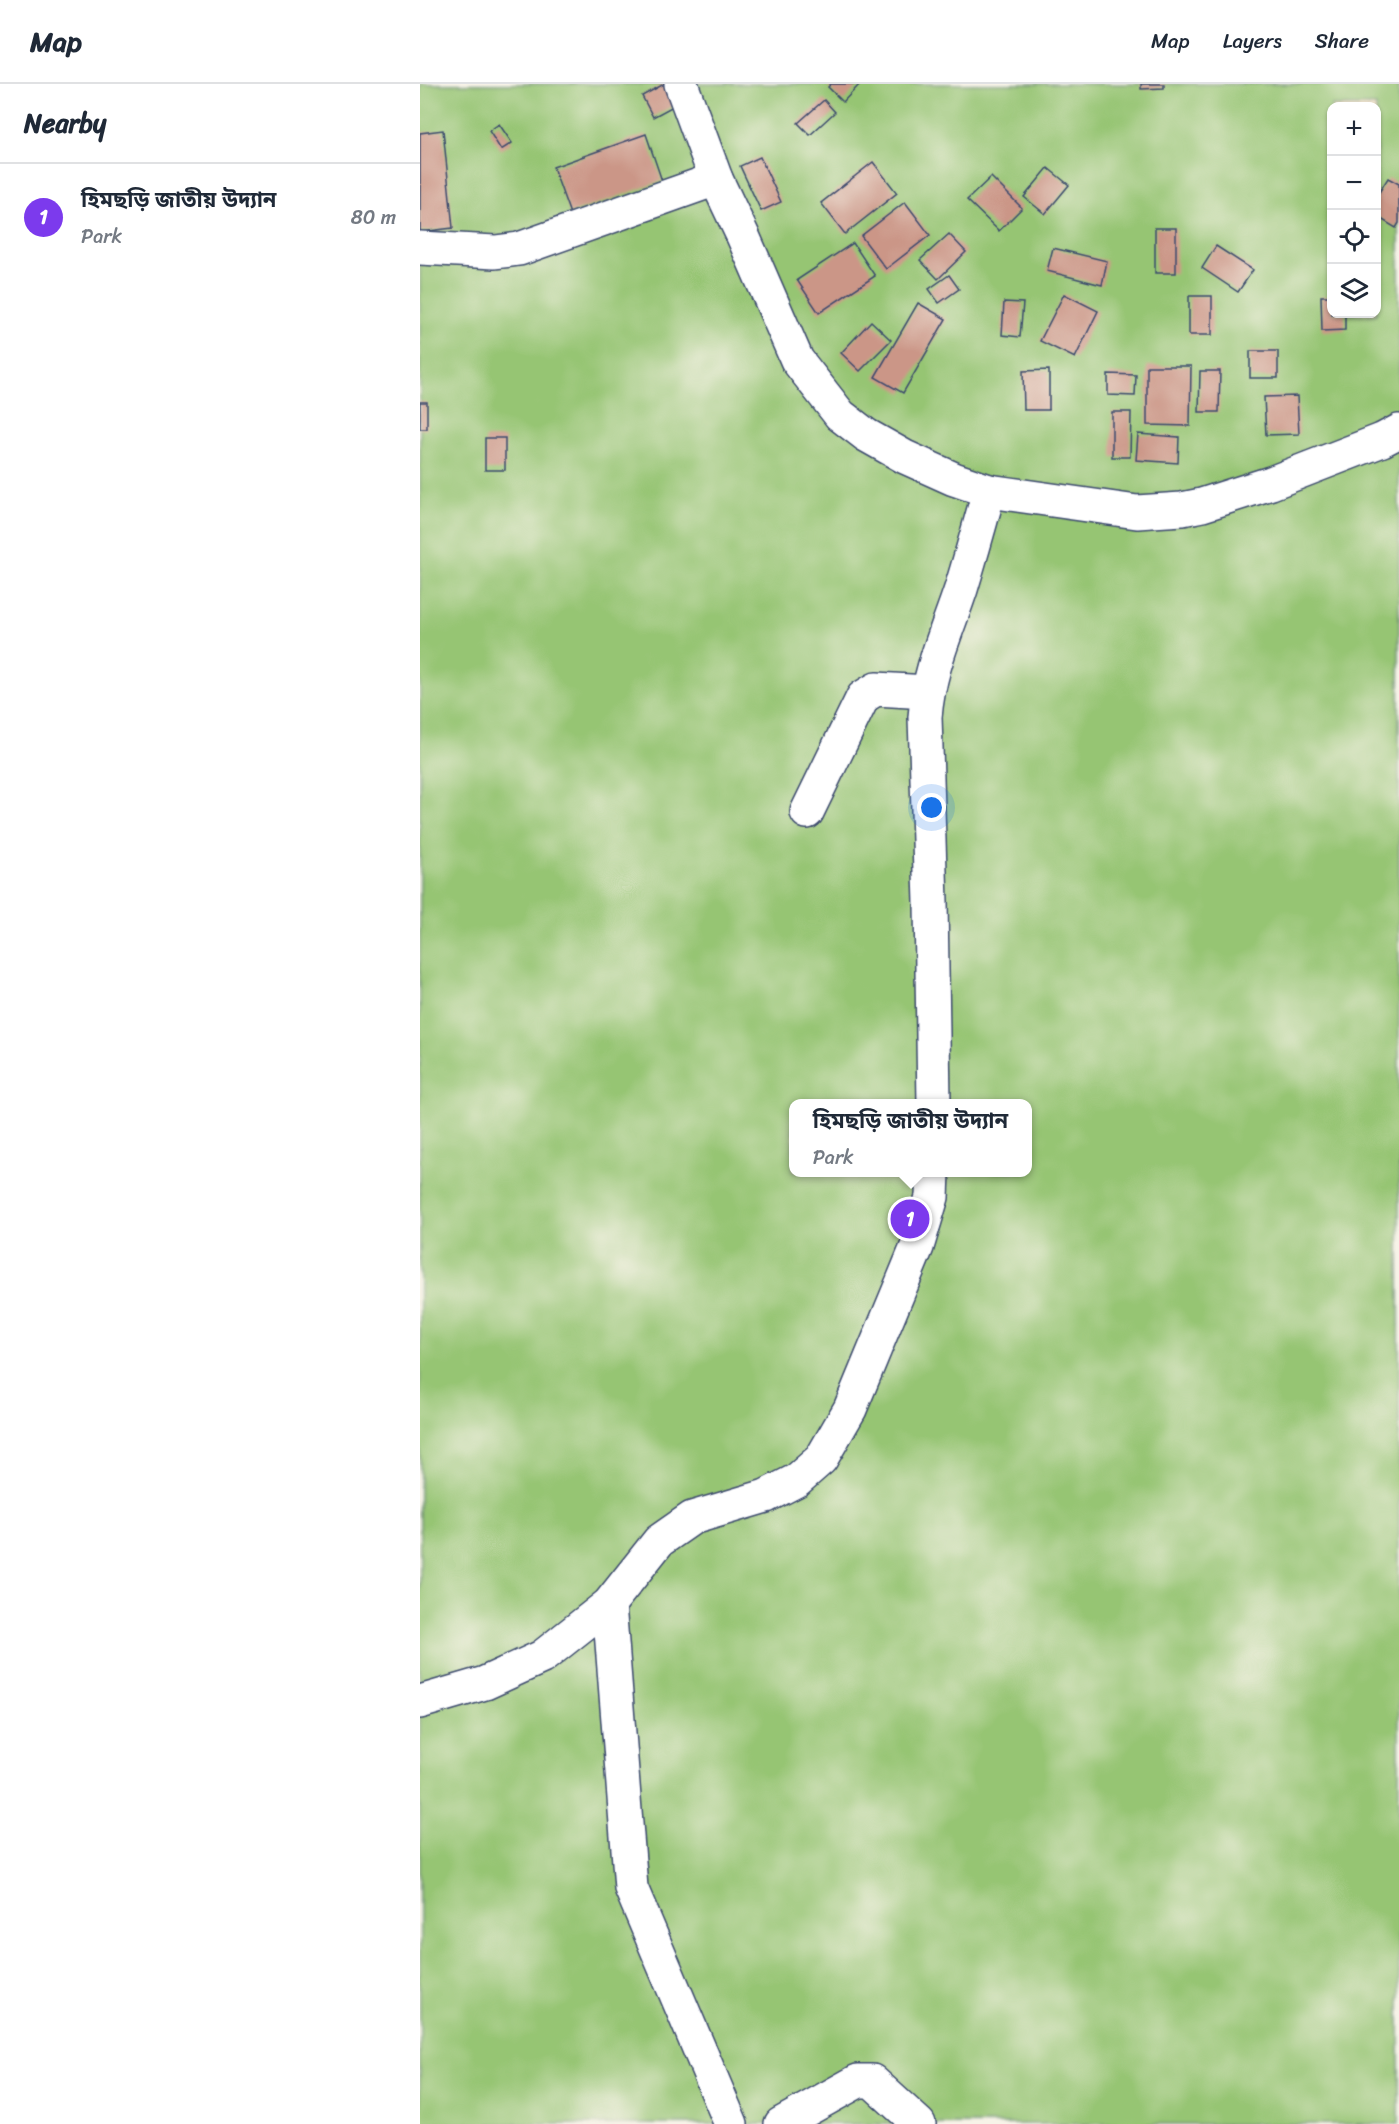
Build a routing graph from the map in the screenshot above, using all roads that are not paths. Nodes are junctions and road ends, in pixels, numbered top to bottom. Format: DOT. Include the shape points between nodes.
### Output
graph roads {
  1 [pos="681,84"];
  2 [pos="716,179"];
  3 [pos="420,248"];
  4 [pos="1399,431"];
  5 [pos="989,491"];
  6 [pos="927,692"];
  7 [pos="807,812"];
  8 [pos="934,1099"];
  9 [pos="933,1177"];
  10 [pos="609,1604"];
  11 [pos="420,1702"];
  12 [pos="731,2124"];
  13 [pos="781,2124"];
  14 [pos="919,2124"];
  1 -- 2 [label="street"];
  2 -- 3 [label="street" via="519,249 495,252"];
  2 -- 5 [label="street" via="797,360 840,416 905,457"];
  4 -- 5 [label="street" via="1270,483 1182,509 1137,512"];
  5 -- 6 [label="street"];
  6 -- 7 [label="street" via="876,689 863,697"];
  6 -- 8 [label="street"];
  9 -- 10 [label="street" via="932,1197 917,1247 850,1409 821,1459 797,1480 766,1496 692,1518 658,1541"];
  10 -- 11 [label="street" via="542,1657 485,1683"];
  10 -- 12 [label="street" via="631,1888"];
  13 -- 14 [label="street" via="858,2081 872,2081"];
}
